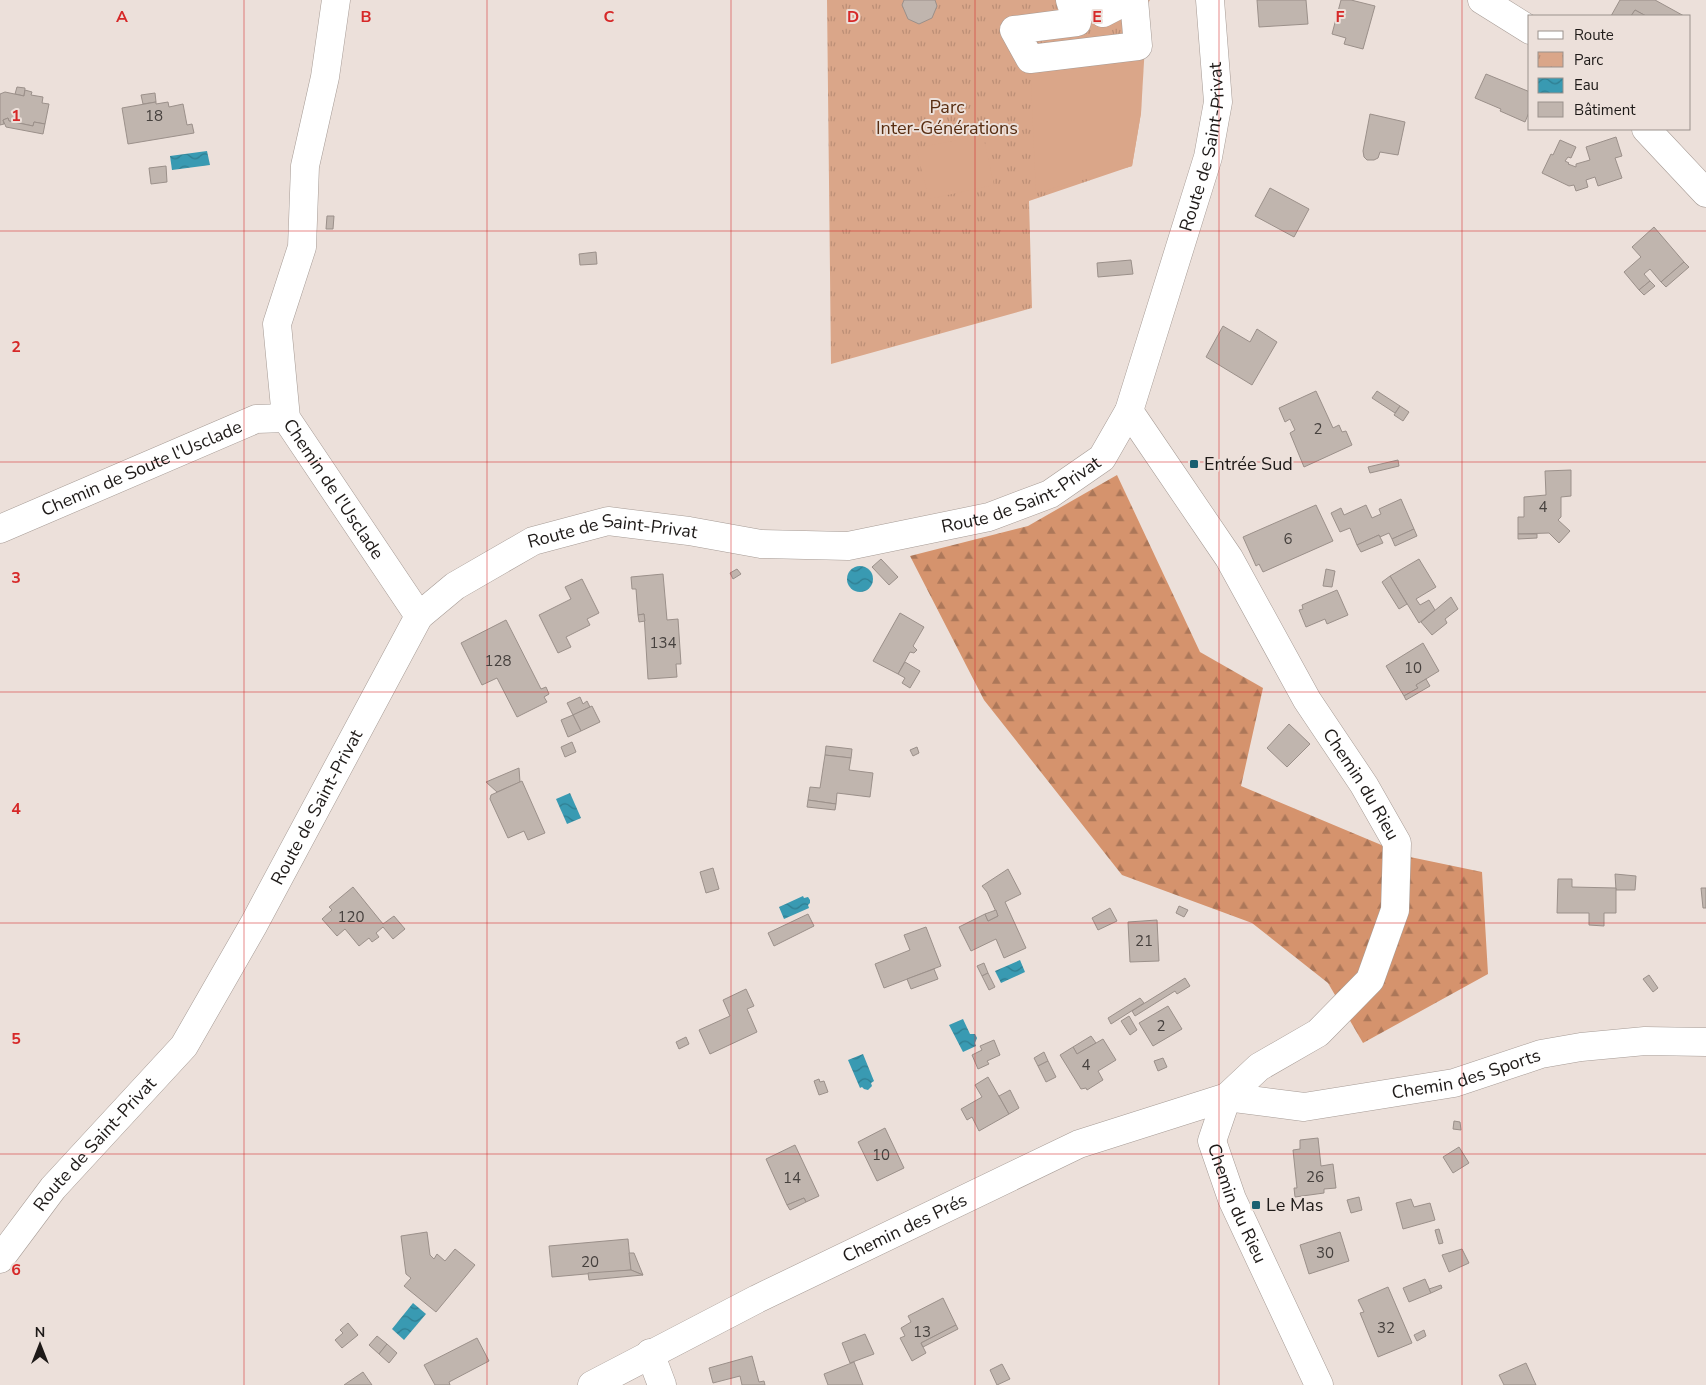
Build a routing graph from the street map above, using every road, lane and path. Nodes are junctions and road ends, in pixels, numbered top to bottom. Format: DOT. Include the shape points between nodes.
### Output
graph roads {
  1 [pos="336,0"];
  2 [pos="1070,0"];
  3 [pos="1096,0"];
  4 [pos="1128,0"];
  5 [pos="1134,0"];
  6 [pos="1210,0"];
  7 [pos="1482,0"];
  8 [pos="1528,29"];
  9 [pos="1647,130"];
  10 [pos="1706,193"];
  11 [pos="1129,411"];
  12 [pos="286,418"];
  13 [pos="0,529"];
  14 [pos="420,616"];
  15 [pos="1706,1042"];
  16 [pos="1227,1097"];
  17 [pos="0,1259"];
  18 [pos="650,1354"];
  19 [pos="592,1385"];
  20 [pos="662,1385"];
  21 [pos="1319,1385"];
  1 -- 12 [label="street, Chemin de l'Usclade" via="325,76 305,166 302,247 277,324"];
  2 -- 5 [label="street" via="1077,22 1014,30 1030,59 1138,46"];
  3 -- 4 [label="street" via="1103,14"];
  6 -- 11 [label="street, Route de Saint-Privat" via="1218,102 1214,130"];
  7 -- 8 [label="street"];
  9 -- 10 [label="street"];
  11 -- 14 [label="street, Route de Saint-Privat" via="1102,458 1050,494 989,517 848,546 762,544 689,531 608,522 533,541 456,586"];
  11 -- 16 [label="street, Chemin du Rieu" via="1229,558 1307,700 1397,843 1395,910 1370,980 1318,1033 1260,1067"];
  12 -- 13 [label="street, Chemin de Soute l'Usclade" via="256,419"];
  12 -- 14 [label="street, Chemin de l'Usclade"];
  14 -- 17 [label="street, Route de Saint-Privat" via="254,924 184,1046 53,1188"];
  15 -- 16 [label="street, Chemin des Sports" via="1645,1041 1582,1047 1541,1054 1454,1083 1304,1107"];
  16 -- 18 [label="street, Chemin des Prés" via="1079,1144"];
  16 -- 21 [label="street, Chemin du Rieu" via="1212,1141 1232,1198"];
  18 -- 19 [label="street, Chemin des Prés"];
  18 -- 20 [label="street"];
}
